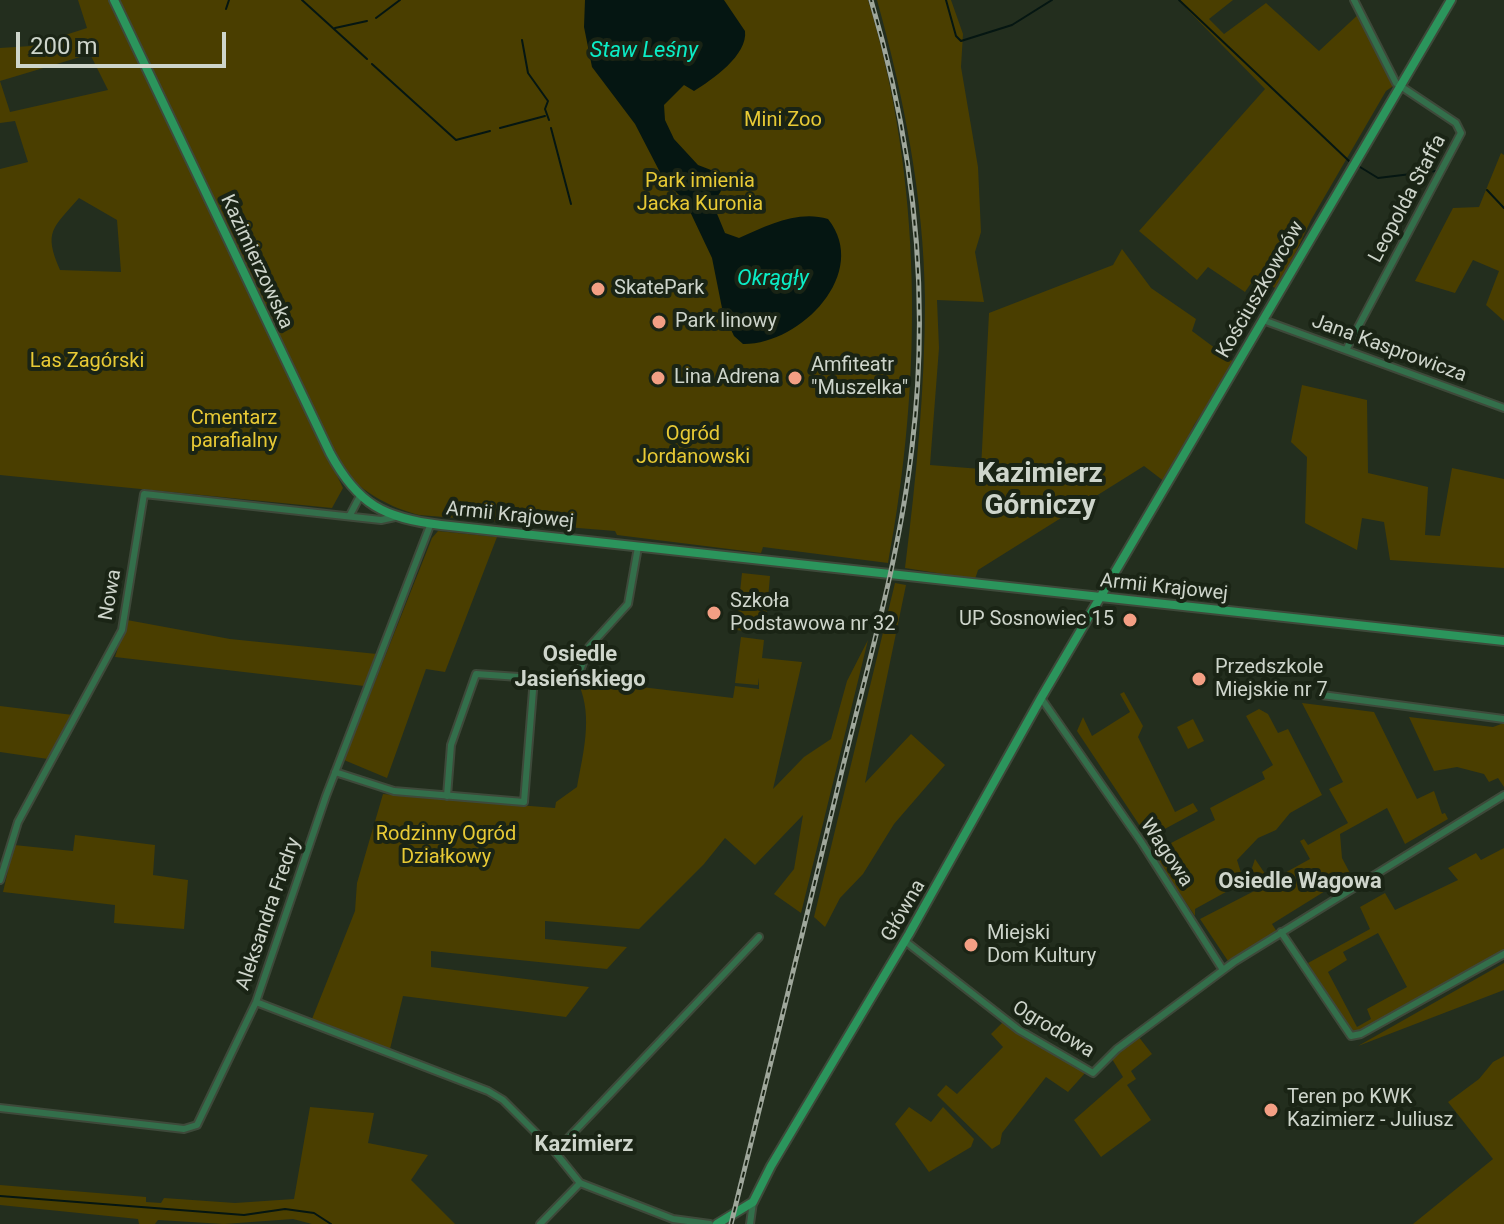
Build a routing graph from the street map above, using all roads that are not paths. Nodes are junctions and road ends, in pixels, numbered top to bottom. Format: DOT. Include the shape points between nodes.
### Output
graph roads {
  1 [pos="114,0"];
  2 [pos="1354,0"];
  3 [pos="1451,0"];
  4 [pos="1400,87"];
  5 [pos="1263,320"];
  6 [pos="1346,350"];
  7 [pos="1504,408"];
  8 [pos="360,496"];
  9 [pos="350,515"];
  10 [pos="395,517"];
  11 [pos="431,523"];
  12 [pos="638,547"];
  13 [pos="1114,575"];
  14 [pos="1100,597"];
  15 [pos="1125,600"];
  16 [pos="1504,641"];
  17 [pos="534,678"];
  18 [pos="1322,695"];
  19 [pos="1041,698"];
  20 [pos="1504,719"];
  21 [pos="335,772"];
  22 [pos="1504,795"];
  23 [pos="447,796"];
  24 [pos="0,880"];
  25 [pos="1281,932"];
  26 [pos="759,937"];
  27 [pos="905,941"];
  28 [pos="1504,954"];
  29 [pos="1223,970"];
  30 [pos="256,1002"];
  31 [pos="0,1108"];
  32 [pos="555,1152"];
  33 [pos="580,1183"];
  34 [pos="753,1202"];
  35 [pos="540,1224"];
  36 [pos="710,1224"];
  37 [pos="717,1224"];
  38 [pos="750,1224"];
  1 -- 8 [label="street, Kazimierzowska" via="330,453"];
  2 -- 4 [label="street"];
  3 -- 4 [label="street, Kościuszkowców"];
  4 -- 5 [label="street, Kościuszkowców"];
  4 -- 6 [label="street, Leopolda Staffa" via="1456,123 1461,133"];
  5 -- 6 [label="street, Jana Kasprowicza"];
  5 -- 13 [label="street, Kościuszkowców"];
  6 -- 7 [label="street, Jana Kasprowicza"];
  8 -- 9 [label="street"];
  8 -- 10 [label="street, Kazimierzowska"];
  9 -- 10 [label="street, Nowa"];
  9 -- 24 [label="street, Nowa" via="144,494 122,630 18,822"];
  10 -- 11 [label="street, Armii Krajowej"];
  11 -- 12 [label="street, Armii Krajowej"];
  11 -- 21 [label="street, Aleksandra Fredry"];
  12 -- 14 [label="street, Armii Krajowej"];
  12 -- 17 [label="street" via="628,604 583,655 578,678"];
  13 -- 14 [label="street, Kościuszkowców"];
  13 -- 15 [label="street" via="1114,587"];
  14 -- 15 [label="street, Armii Krajowej"];
  14 -- 19 [label="street, Główna"];
  15 -- 16 [label="street, Armii Krajowej"];
  17 -- 23 [label="street" via="476,674 451,745"];
  17 -- 23 [label="street" via="524,802"];
  18 -- 20 [label="street"];
  19 -- 27 [label="street, Główna"];
  19 -- 29 [label="street, Wagowa"];
  21 -- 23 [label="street" via="377,787"];
  21 -- 30 [label="street, Aleksandra Fredry"];
  22 -- 25 [label="street"];
  25 -- 28 [label="street" via="1351,1036"];
  25 -- 29 [label="street"];
  26 -- 32 [label="street"];
  27 -- 29 [label="street, Ogrodowa" via="999,1016 1093,1073"];
  27 -- 34 [label="street, Główna"];
  30 -- 31 [label="street, Aleksandra Fredry" via="205,1111 189,1129"];
  30 -- 32 [label="street" via="488,1091"];
  32 -- 33 [label="street"];
  33 -- 35 [label="street"];
  33 -- 36 [label="street" via="673,1219"];
  34 -- 37 [label="street"];
  34 -- 38 [label="street"];
}
